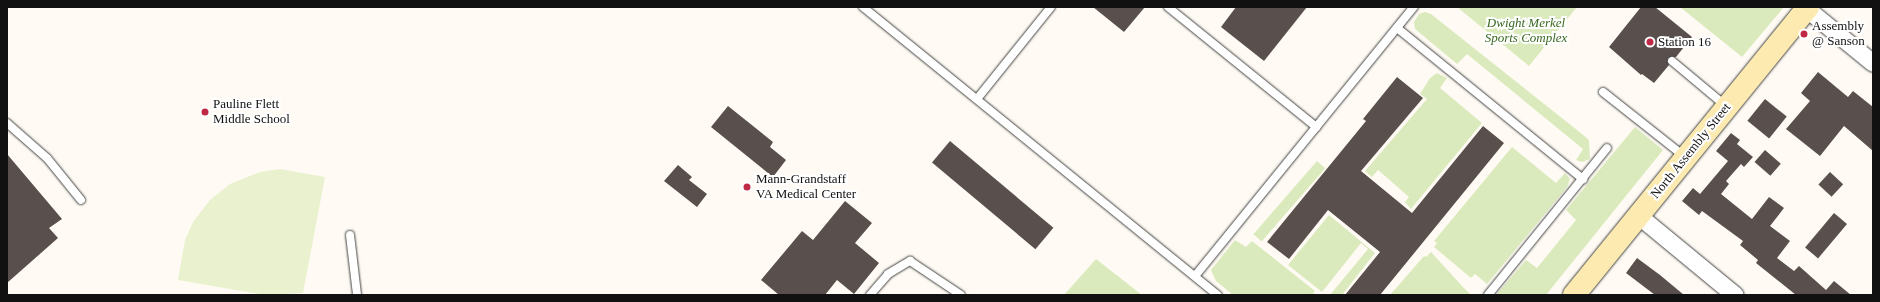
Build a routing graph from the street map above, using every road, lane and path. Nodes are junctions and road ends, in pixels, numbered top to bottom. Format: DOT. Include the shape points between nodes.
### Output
graph roads {
  1 [pos="863,7"];
  2 [pos="1051,7"];
  3 [pos="1168,7"];
  4 [pos="1414,7"];
  5 [pos="1808,8"];
  6 [pos="1397,28"];
  7 [pos="1672,61"];
  8 [pos="1873,64"];
  9 [pos="1603,92"];
  10 [pos="977,100"];
  11 [pos="1727,107"];
  12 [pos="7,123"];
  13 [pos="1316,127"];
  14 [pos="1607,148"];
  15 [pos="1686,158"];
  16 [pos="1583,179"];
  17 [pos="81,200"];
  18 [pos="1639,216"];
  19 [pos="350,235"];
  20 [pos="1195,276"];
  21 [pos="357,295"];
  22 [pos="870,295"];
  23 [pos="962,295"];
  24 [pos="1218,295"];
  25 [pos="1488,295"];
  26 [pos="1574,295"];
  27 [pos="1734,295"];
  1 -- 10 [label="lane"];
  2 -- 10 [label="lane"];
  3 -- 13 [label="lane"];
  4 -- 6 [label="lane"];
  5 -- 8 [label="street"];
  5 -- 11 [label="main road, North Assembly Street"];
  6 -- 13 [label="lane"];
  6 -- 16 [label="lane"];
  7 -- 11 [label="lane"];
  9 -- 15 [label="lane"];
  10 -- 20 [label="lane"];
  11 -- 15 [label="main road, North Assembly Street"];
  12 -- 17 [label="lane" via="46,158"];
  13 -- 20 [label="lane"];
  14 -- 16 [label="lane"];
  15 -- 18 [label="main road, North Assembly Street"];
  16 -- 25 [label="lane"];
  18 -- 26 [label="main road, North Assembly Street"];
  18 -- 27 [label="street"];
  19 -- 21 [label="lane"];
  20 -- 24 [label="lane"];
  22 -- 23 [label="lane" via="888,274 910,261"];
}
